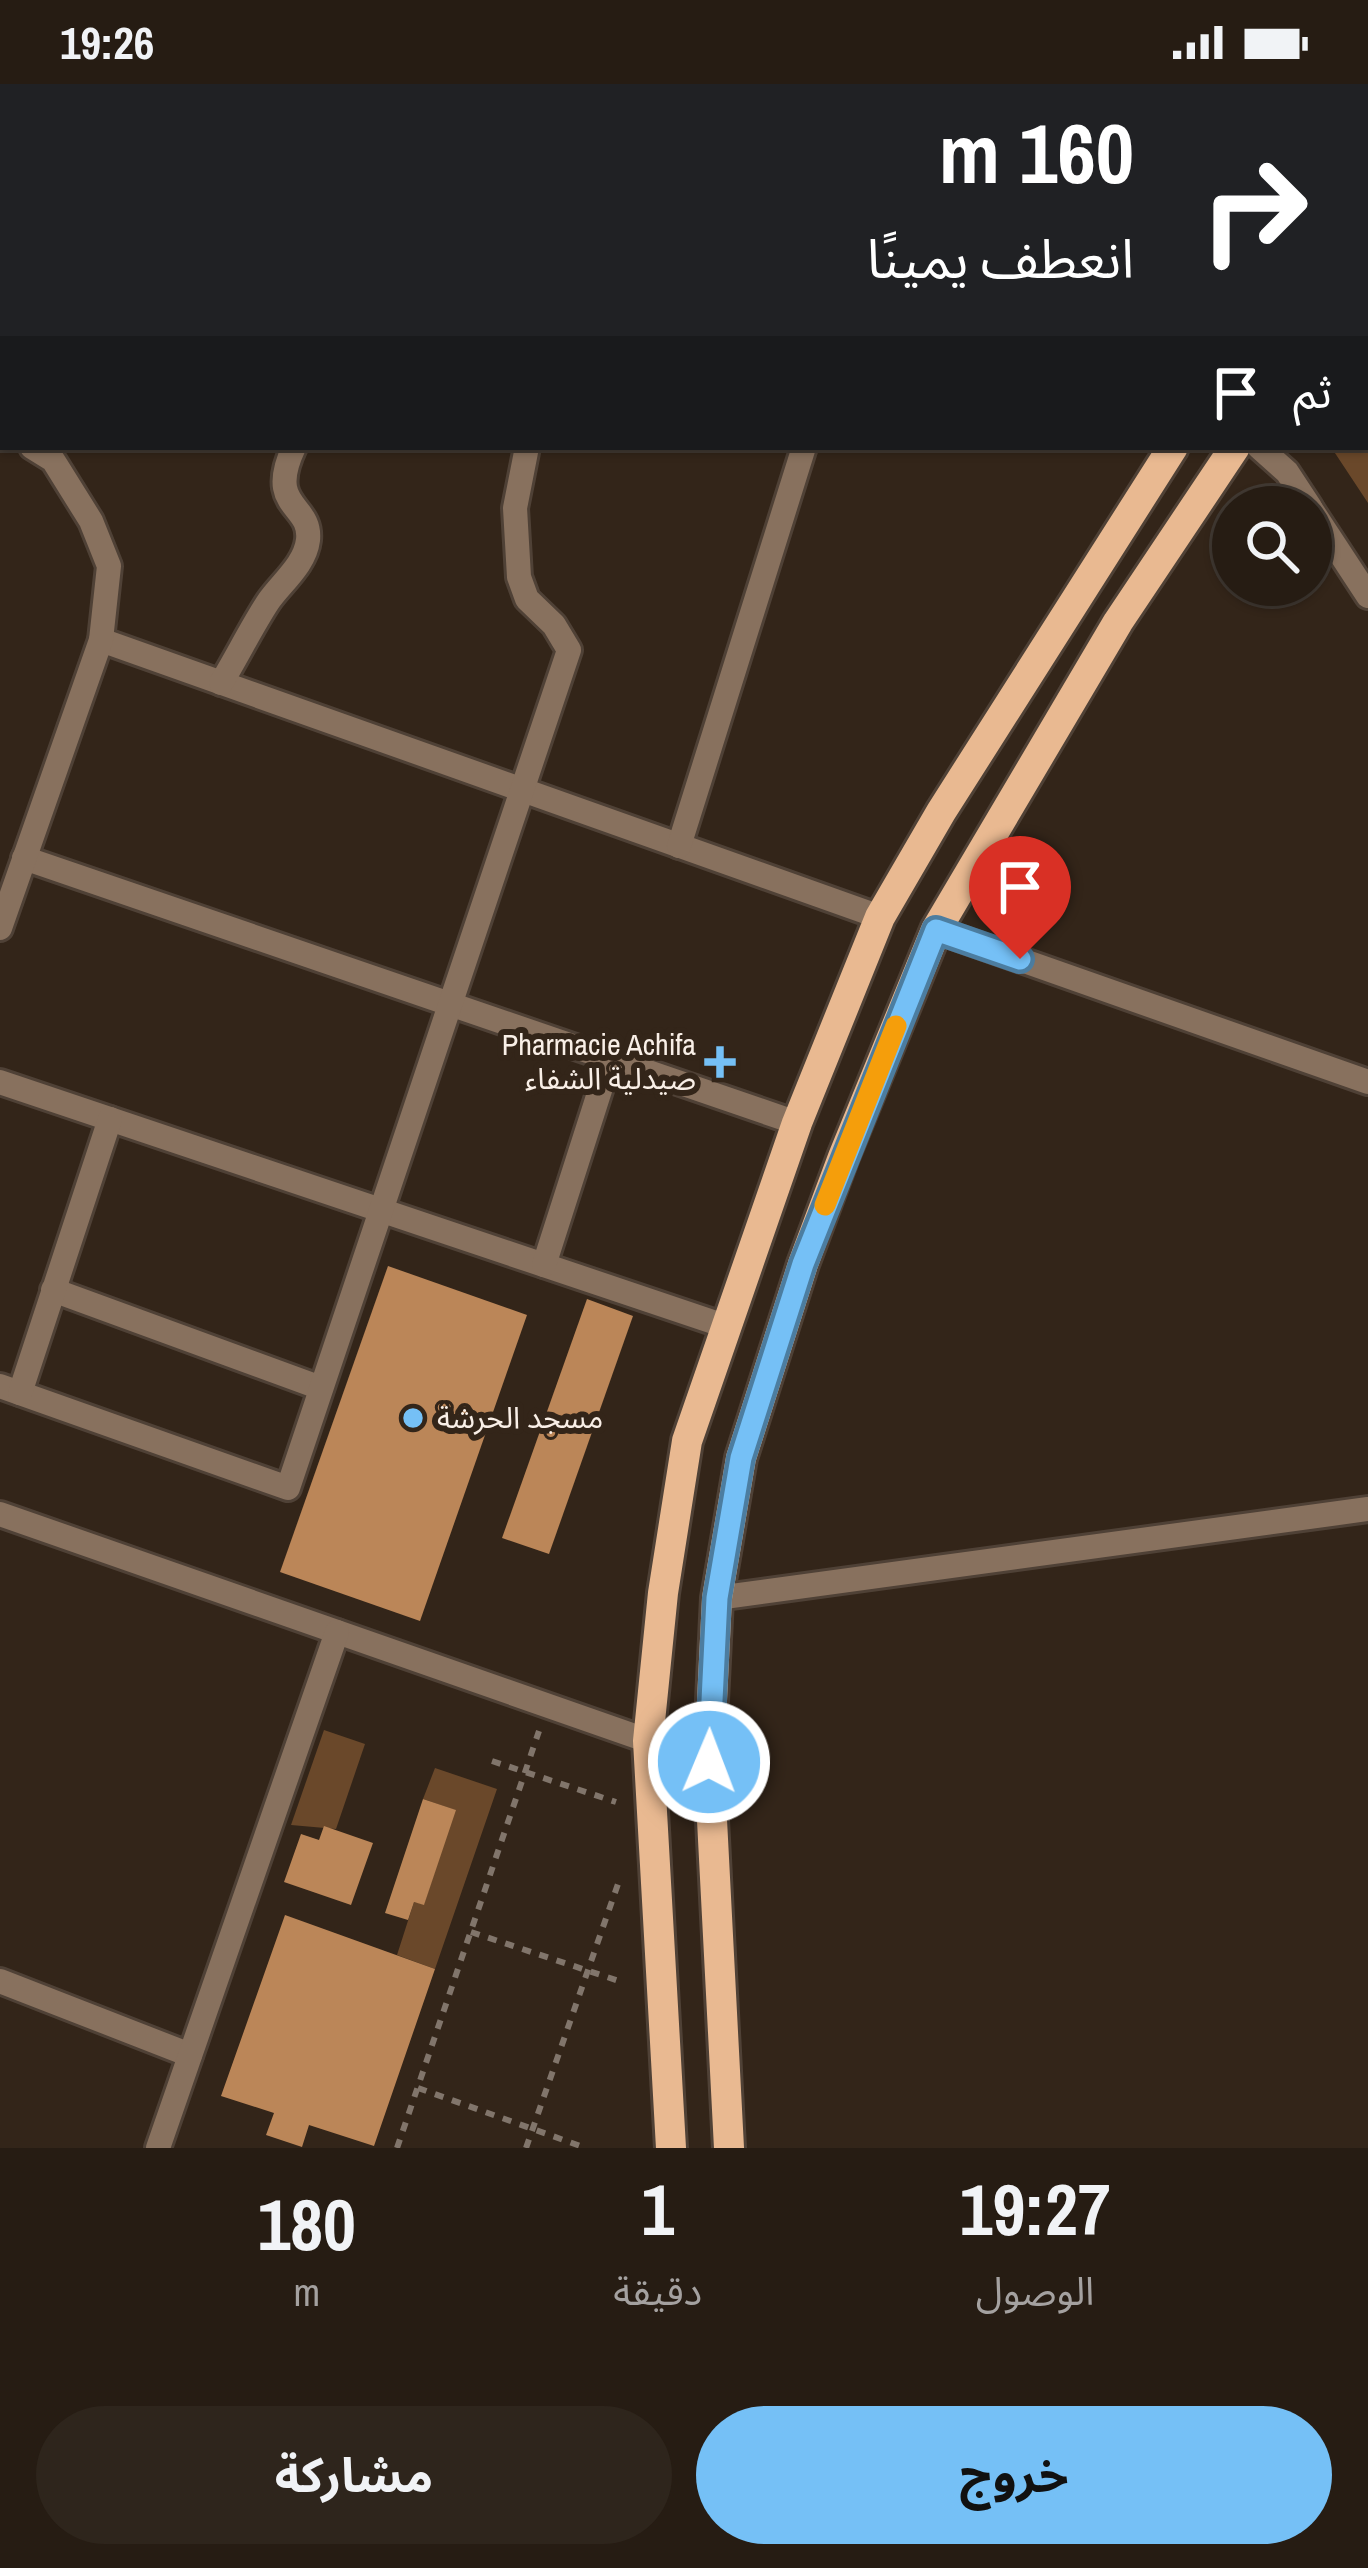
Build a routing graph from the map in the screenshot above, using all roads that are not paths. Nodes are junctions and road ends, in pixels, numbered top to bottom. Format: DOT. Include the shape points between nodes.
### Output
graph roads {
  1 [pos="293,450"];
  2 [pos="526,450"];
  3 [pos="803,450"];
  4 [pos="1171,450"];
  5 [pos="1233,450"];
  6 [pos="1262,450"];
  7 [pos="49,451"];
  8 [pos="1296,486"];
  9 [pos="1332,541"];
  10 [pos="1368,596"];
  11 [pos="101,640"];
  12 [pos="221,683"];
  13 [pos="522,790"];
  14 [pos="680,846"];
  15 [pos="24,858"];
  16 [pos="880,917"];
  17 [pos="0,928"];
  18 [pos="936,930"];
  19 [pos="450,1004"];
  20 [pos="610,1059"];
  21 [pos="0,1082"];
  22 [pos="1368,1082"];
  23 [pos="110,1119"];
  24 [pos="797,1123"];
  25 [pos="381,1210"];
  26 [pos="544,1264"];
  27 [pos="53,1291"];
  28 [pos="725,1325"];
  29 [pos="321,1388"];
  30 [pos="10,1390"];
  31 [pos="1368,1509"];
  32 [pos="0,1514"];
  33 [pos="717,1598"];
  34 [pos="337,1632"];
  35 [pos="648,1741"];
  36 [pos="709,1762"];
  37 [pos="0,1981"];
  38 [pos="190,2055"];
  39 [pos="158,2148"];
  40 [pos="671,2148"];
  41 [pos="729,2148"];
  1 -- 12 [label="street" via="284,494 308,541"];
  2 -- 13 [label="street" via="515,508 519,577 569,650"];
  3 -- 14 [label="street"];
  4 -- 16 [label="main road"];
  5 -- 18 [label="main road" via="1118,622"];
  6 -- 8 [label="street"];
  7 -- 11 [label="street" via="109,566"];
  9 -- 10 [label="street"];
  11 -- 12 [label="street"];
  11 -- 15 [label="street"];
  12 -- 13 [label="street"];
  13 -- 14 [label="street"];
  13 -- 19 [label="street"];
  14 -- 16 [label="street"];
  15 -- 17 [label="street"];
  15 -- 19 [label="street"];
  16 -- 24 [label="main road"];
  18 -- 22 [label="street"];
  18 -- 33 [label="main road" via="764,1379"];
  19 -- 20 [label="street"];
  19 -- 25 [label="street"];
  20 -- 24 [label="street"];
  20 -- 26 [label="street"];
  21 -- 23 [label="street"];
  23 -- 25 [label="street"];
  23 -- 27 [label="street"];
  24 -- 28 [label="main road"];
  25 -- 26 [label="street"];
  25 -- 29 [label="street"];
  26 -- 28 [label="street"];
  27 -- 29 [label="street"];
  27 -- 30 [label="street"];
  28 -- 35 [label="main road" via="687,1442"];
  29 -- 30 [label="street" via="288,1488"];
  31 -- 33 [label="street"];
  32 -- 34 [label="street"];
  33 -- 36 [label="main road"];
  34 -- 35 [label="street"];
  34 -- 38 [label="street"];
  35 -- 36 [label="street"];
  35 -- 40 [label="main road"];
  36 -- 41 [label="main road"];
  37 -- 38 [label="street"];
  38 -- 39 [label="street"];
}
